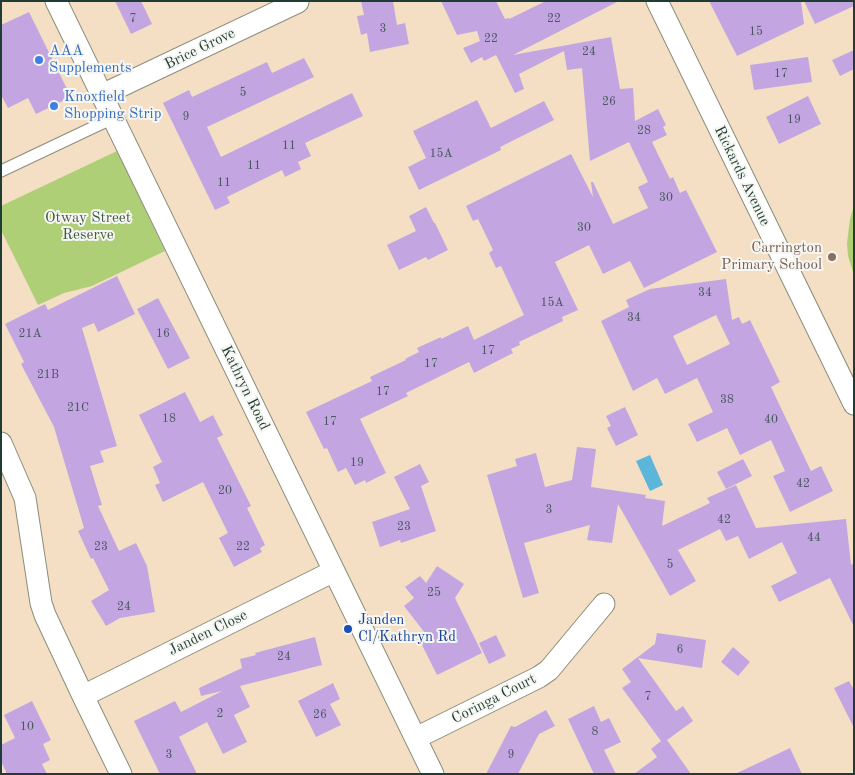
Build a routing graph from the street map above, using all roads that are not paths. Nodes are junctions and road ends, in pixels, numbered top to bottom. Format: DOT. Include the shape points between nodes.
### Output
graph roads {
  1 [pos="56,1"];
  2 [pos="657,1"];
  3 [pos="298,2"];
  4 [pos="102,95"];
  5 [pos="113,118"];
  6 [pos="1,171"];
  7 [pos="854,404"];
  8 [pos="1,443"];
  9 [pos="334,571"];
  10 [pos="604,604"];
  11 [pos="82,696"];
  12 [pos="416,738"];
  13 [pos="122,774"];
  14 [pos="433,774"];
  1 -- 4 [label="street, Kathryn Road"];
  2 -- 7 [label="street, Rickards Avenue"];
  3 -- 4 [label="street, Brice Grove"];
  4 -- 5 [label="street, Kathryn Road"];
  5 -- 6 [label="lane"];
  5 -- 9 [label="street, Kathryn Road"];
  8 -- 11 [label="street" via="25,498 45,615"];
  9 -- 11 [label="street, Janden Close"];
  9 -- 12 [label="street, Kathryn Road"];
  10 -- 12 [label="street, Coringa Court" via="549,670"];
  11 -- 13 [label="street"];
  12 -- 14 [label="street, Kathryn Road"];
}
